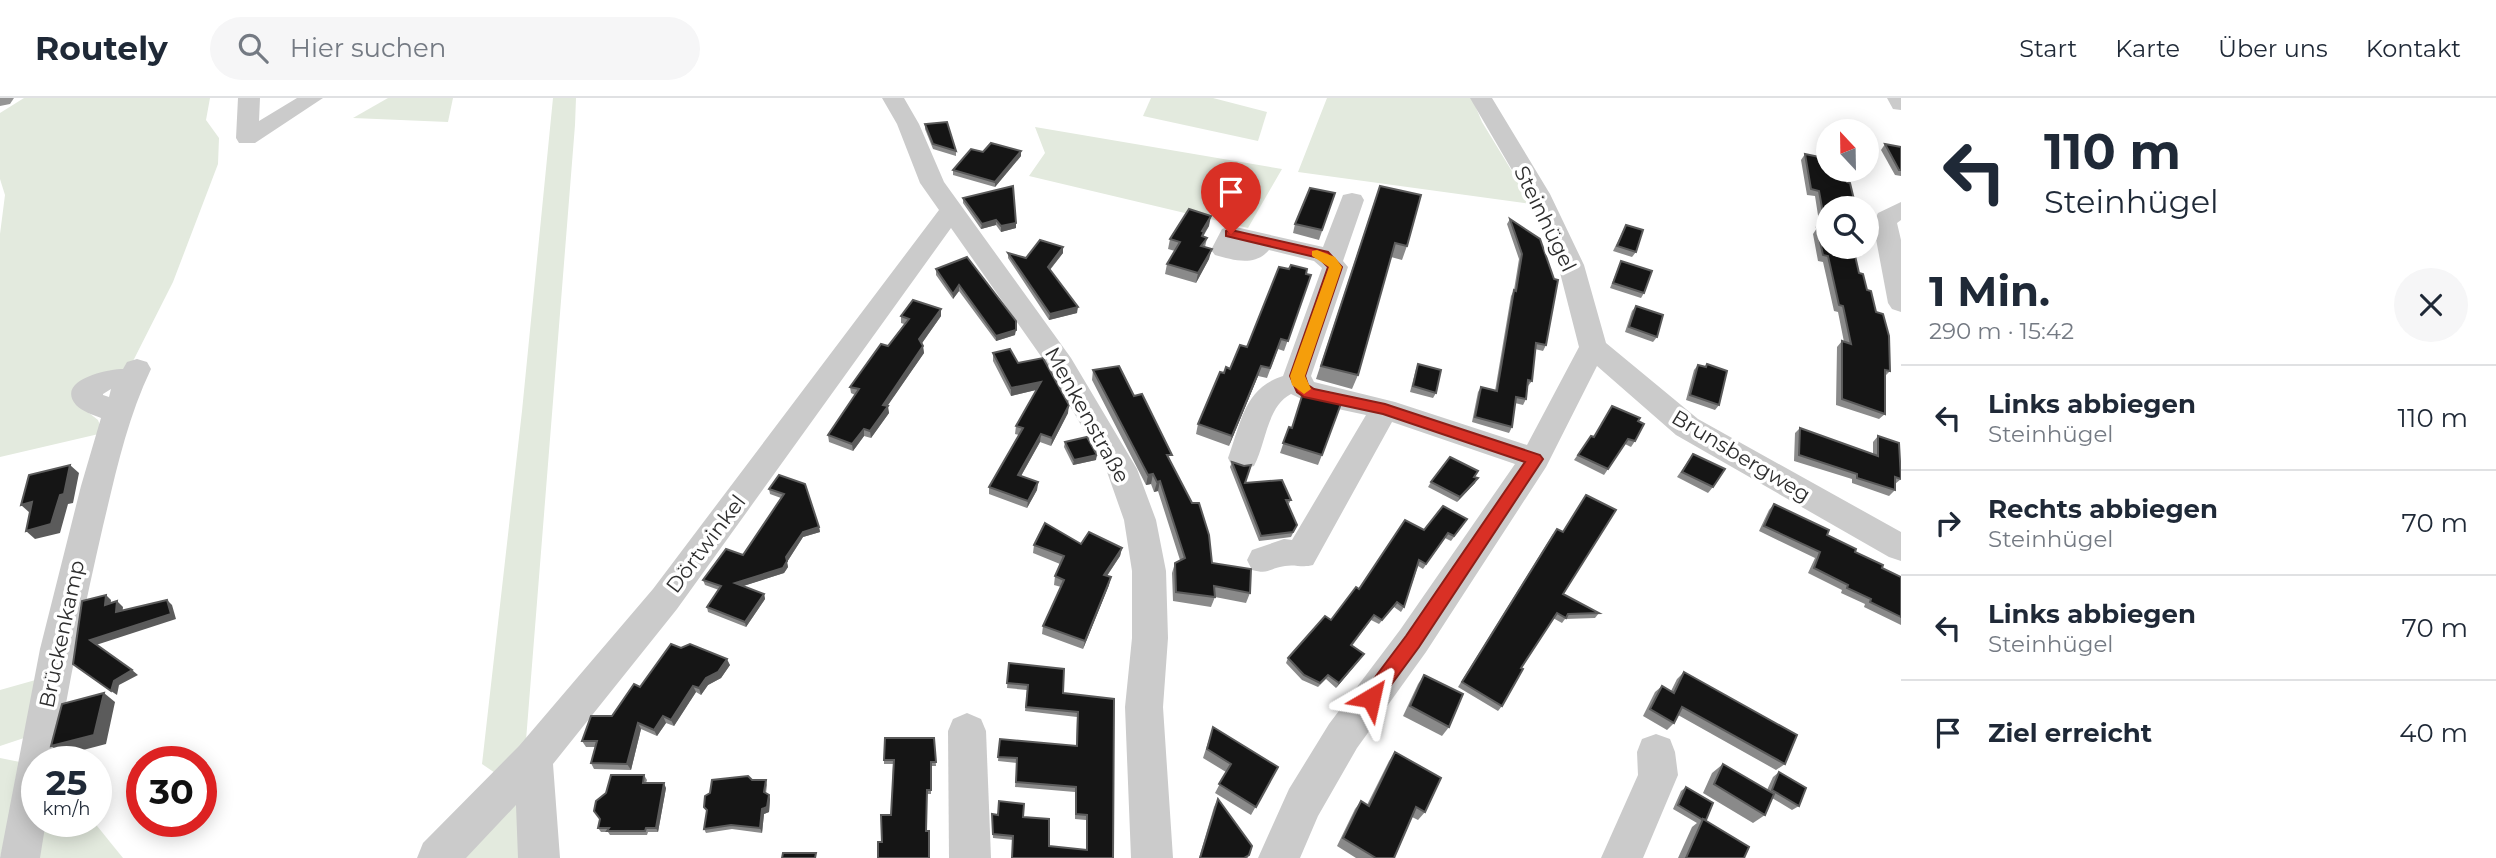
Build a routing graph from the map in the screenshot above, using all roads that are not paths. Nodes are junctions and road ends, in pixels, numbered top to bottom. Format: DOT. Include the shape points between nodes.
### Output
graph roads {
  1 [pos="249,98"];
  2 [pos="312,98"];
  3 [pos="893,98"];
  4 [pos="1481,98"];
  5 [pos="1898,98"];
  6 [pos="1901,104"];
  7 [pos="1352,200"];
  8 [pos="1901,209"];
  9 [pos="951,211"];
  10 [pos="1262,241"];
  11 [pos="1331,260"];
  12 [pos="1901,303"];
  13 [pos="1593,347"];
  14 [pos="1298,382"];
  15 [pos="128,389"];
  16 [pos="1385,409"];
  17 [pos="1244,458"];
  18 [pos="1535,459"];
  19 [pos="1901,548"];
  20 [pos="1264,560"];
  21 [pos="967,731"];
  22 [pos="1656,751"];
  23 [pos="533,759"];
  24 [pos="19,858"];
  25 [pos="438,858"];
  26 [pos="539,858"];
  27 [pos="970,858"];
  28 [pos="1152,858"];
  29 [pos="1279,858"];
  30 [pos="1622,858"];
  1 -- 2 [label="street" via="247,138"];
  3 -- 9 [label="street, Menkenstraße" via="929,178"];
  4 -- 13 [label="street, Steinhügel" via="1538,194 1571,265"];
  5 -- 6 [label="street"];
  7 -- 11 [label="street"];
  8 -- 12 [label="street" via="1885,223"];
  9 -- 23 [label="street, Dörtwinkel" via="665,599"];
  9 -- 28 [label="street, Menkenstraße" via="1057,358 1121,469 1140,520 1149,571 1144,707"];
  10 -- 11 [label="street"];
  11 -- 14 [label="street" via="1335,267"];
  13 -- 18 [label="street"];
  13 -- 19 [label="street, Brunsbergweg" via="1687,427"];
  14 -- 16 [label="street" via="1310,393"];
  14 -- 17 [label="street" via="1277,388 1265,398"];
  15 -- 24 [label="street, Brückenkamp" via="66,609"];
  16 -- 18 [label="street"];
  16 -- 20 [label="street" via="1301,555 1284,552"];
  18 -- 29 [label="street" via="1343,736 1303,803"];
  21 -- 27 [label="street"];
  22 -- 30 [label="street" via="1658,775"];
  23 -- 25 [label="street, Dörtwinkel"];
  23 -- 26 [label="street"];
}
